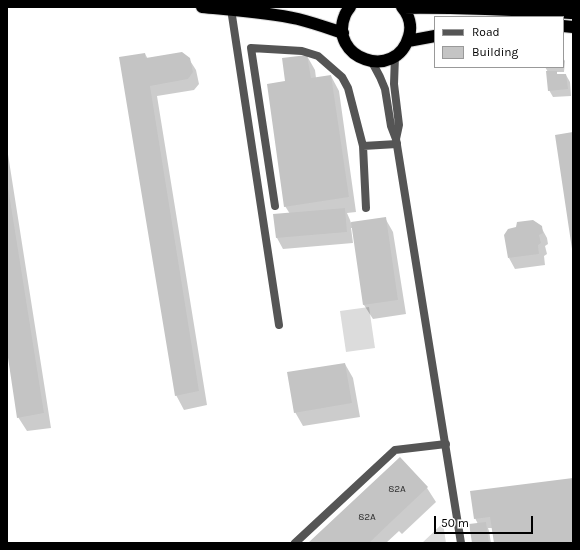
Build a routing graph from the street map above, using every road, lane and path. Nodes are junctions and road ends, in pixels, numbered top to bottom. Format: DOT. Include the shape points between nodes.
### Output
graph roads {
  1 [pos="202,7"];
  2 [pos="350,7"];
  3 [pos="403,8"];
  4 [pos="499,8"];
  5 [pos="231,9"];
  6 [pos="573,13"];
  7 [pos="343,34"];
  8 [pos="434,36"];
  9 [pos="408,41"];
  10 [pos="395,56"];
  11 [pos="372,62"];
  12 [pos="396,141"];
  13 [pos="363,146"];
  14 [pos="275,206"];
  15 [pos="366,208"];
  16 [pos="279,325"];
  17 [pos="446,444"];
  18 [pos="295,543"];
  19 [pos="461,543"];
  1 -- 5 [label="highway"];
  2 -- 7 [label="highway" via="345,15"];
  3 -- 4 [label="highway"];
  3 -- 9 [label="highway" via="410,24"];
  4 -- 6 [label="highway"];
  5 -- 7 [label="highway" via="298,19"];
  5 -- 16 [label="street"];
  7 -- 11 [label="highway" via="346,44 353,52"];
  8 -- 9 [label="highway"];
  9 -- 10 [label="highway" via="403,50"];
  10 -- 11 [label="highway" via="388,60"];
  10 -- 12 [label="street" via="394,84 399,125"];
  11 -- 12 [label="street" via="385,89"];
  12 -- 13 [label="street"];
  12 -- 17 [label="street"];
  13 -- 14 [label="street" via="348,88 331,66 318,56 302,51 251,48"];
  13 -- 15 [label="street"];
  17 -- 18 [label="street" via="395,450"];
  17 -- 19 [label="street"];
}
